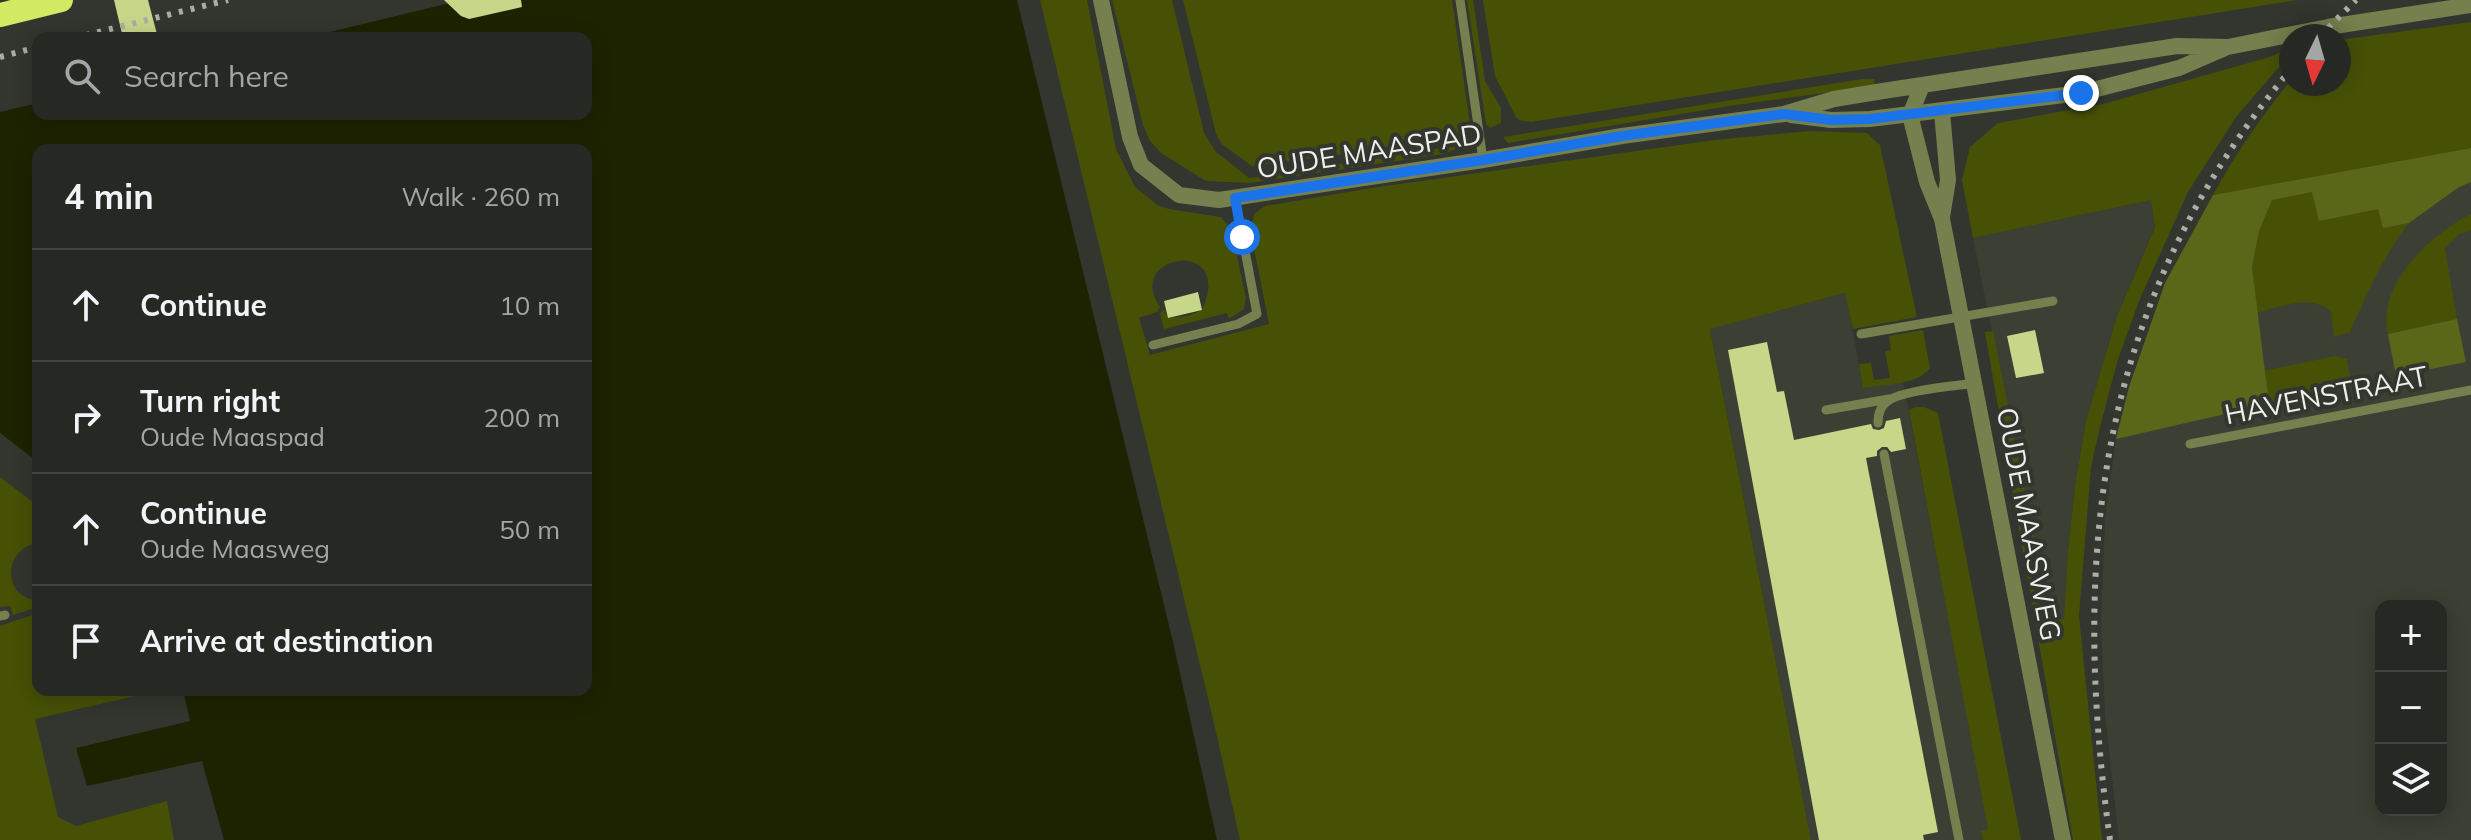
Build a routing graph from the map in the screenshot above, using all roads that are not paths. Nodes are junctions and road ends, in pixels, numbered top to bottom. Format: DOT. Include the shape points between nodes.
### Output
graph roads {
  1 [pos="61,0"];
  2 [pos="1101,0"];
  3 [pos="1460,0"];
  4 [pos="2471,5"];
  5 [pos="0,15"];
  6 [pos="2228,47"];
  7 [pos="1922,86"];
  8 [pos="1942,112"];
  9 [pos="1784,114"];
  10 [pos="1910,115"];
  11 [pos="1483,160"];
  12 [pos="1235,198"];
  13 [pos="1942,219"];
  14 [pos="2053,301"];
  15 [pos="1962,315"];
  16 [pos="1861,334"];
  17 [pos="1153,345"];
  18 [pos="1976,383"];
  19 [pos="2471,390"];
  20 [pos="1889,399"];
  21 [pos="1826,410"];
  22 [pos="1878,423"];
  23 [pos="2190,444"];
  24 [pos="1884,454"];
  25 [pos="1959,840"];
  26 [pos="2063,840"];
  1 -- 5 [label="highway"];
  2 -- 12 [label="street, OUDE MAASPAD" via="1130,137 1141,165 1179,195"];
  3 -- 11 [label="lane"];
  4 -- 6 [label="street"];
  6 -- 7 [label="street" via="2177,46"];
  6 -- 8 [label="street" via="2179,68 2081,93"];
  7 -- 8 [label="street"];
  7 -- 9 [label="street, OUDE MAASPAD" via="1834,99"];
  7 -- 10 [label="street"];
  8 -- 10 [label="street"];
  8 -- 13 [label="street, OUDE MAASWEG" via="1948,180"];
  9 -- 10 [label="street, OUDE MAASPAD" via="1831,120"];
  9 -- 11 [label="street, OUDE MAASPAD"];
  10 -- 13 [label="street, OUDE MAASWEG"];
  11 -- 12 [label="street, OUDE MAASPAD"];
  12 -- 17 [label="lane" via="1257,314 1238,324"];
  13 -- 15 [label="street, OUDE MAASWEG"];
  14 -- 15 [label="lane"];
  15 -- 16 [label="lane"];
  15 -- 18 [label="street, OUDE MAASWEG"];
  18 -- 20 [label="lane"];
  18 -- 26 [label="street, OUDE MAASWEG"];
  19 -- 23 [label="lane, HAVENSTRAAT"];
  20 -- 21 [label="lane"];
  20 -- 22 [label="lane" via="1878,413"];
  24 -- 25 [label="lane"];
}
